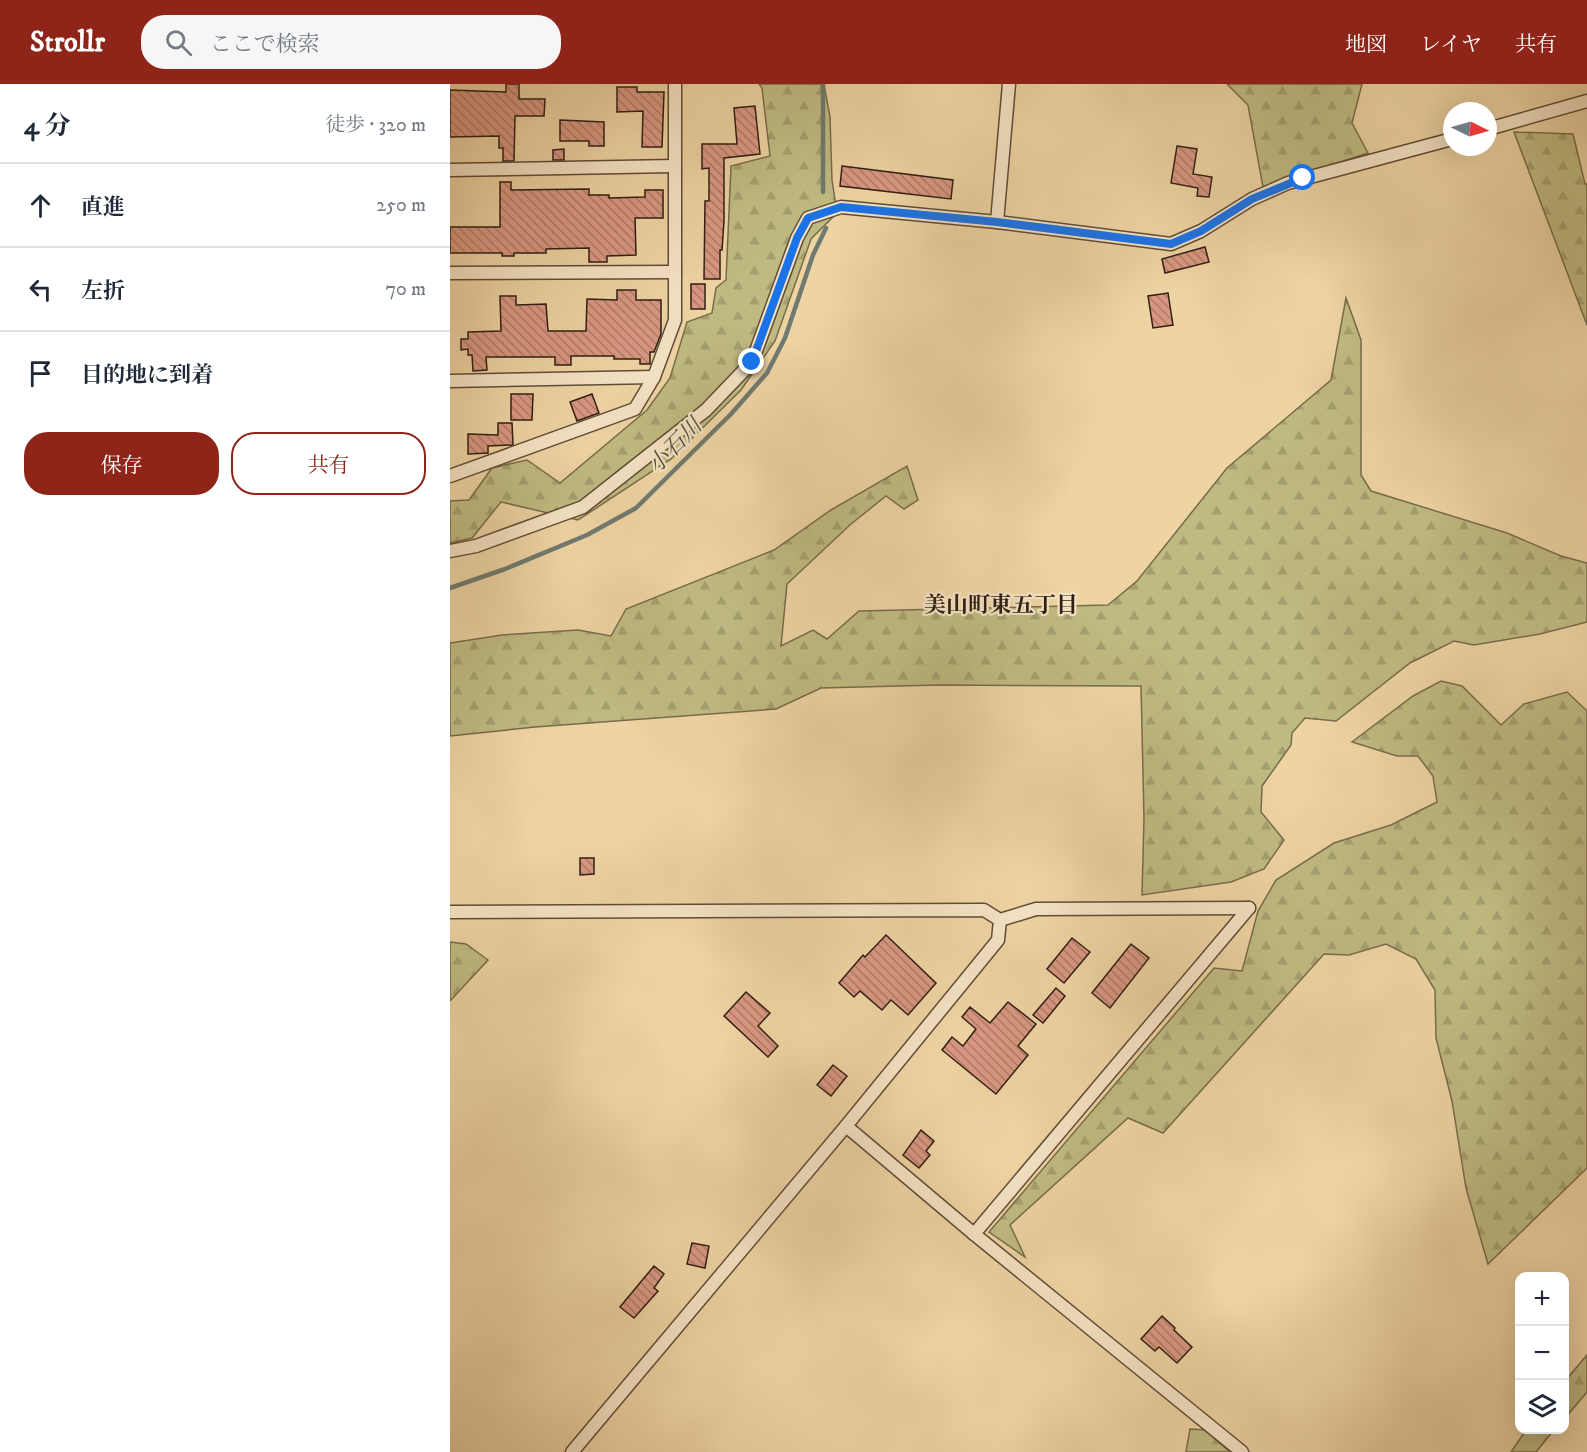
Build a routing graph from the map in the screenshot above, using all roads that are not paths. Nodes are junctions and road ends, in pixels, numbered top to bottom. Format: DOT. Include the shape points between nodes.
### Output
graph roads {
  1 [pos="675,84"];
  2 [pos="1009,84"];
  3 [pos="1587,101"];
  4 [pos="1497,126"];
  5 [pos="1443,141"];
  6 [pos="674,166"];
  7 [pos="450,170"];
  8 [pos="997,222"];
  9 [pos="675,272"];
  10 [pos="450,273"];
  11 [pos="654,377"];
  12 [pos="450,381"];
  13 [pos="450,476"];
  14 [pos="450,550"];
  15 [pos="450,912"];
  16 [pos="1000,920"];
  17 [pos="846,1126"];
  18 [pos="974,1234"];
  19 [pos="572,1452"];
  20 [pos="1242,1452"];
  1 -- 6 [label="street"];
  2 -- 8 [label="street"];
  3 -- 4 [label="street"];
  5 -- 8 [label="street" via="1288,183 1171,244"];
  6 -- 7 [label="street"];
  6 -- 9 [label="street"];
  8 -- 14 [label="street" via="841,207 808,218 797,238 752,362 706,410 583,507 476,546"];
  9 -- 10 [label="street"];
  9 -- 11 [label="street" via="675,320"];
  11 -- 12 [label="street"];
  11 -- 13 [label="street" via="635,409"];
  15 -- 16 [label="street" via="984,910"];
  16 -- 17 [label="street" via="998,940"];
  16 -- 18 [label="street" via="1036,909 1249,908"];
  17 -- 18 [label="street"];
  17 -- 19 [label="street"];
  18 -- 20 [label="street"];
}
